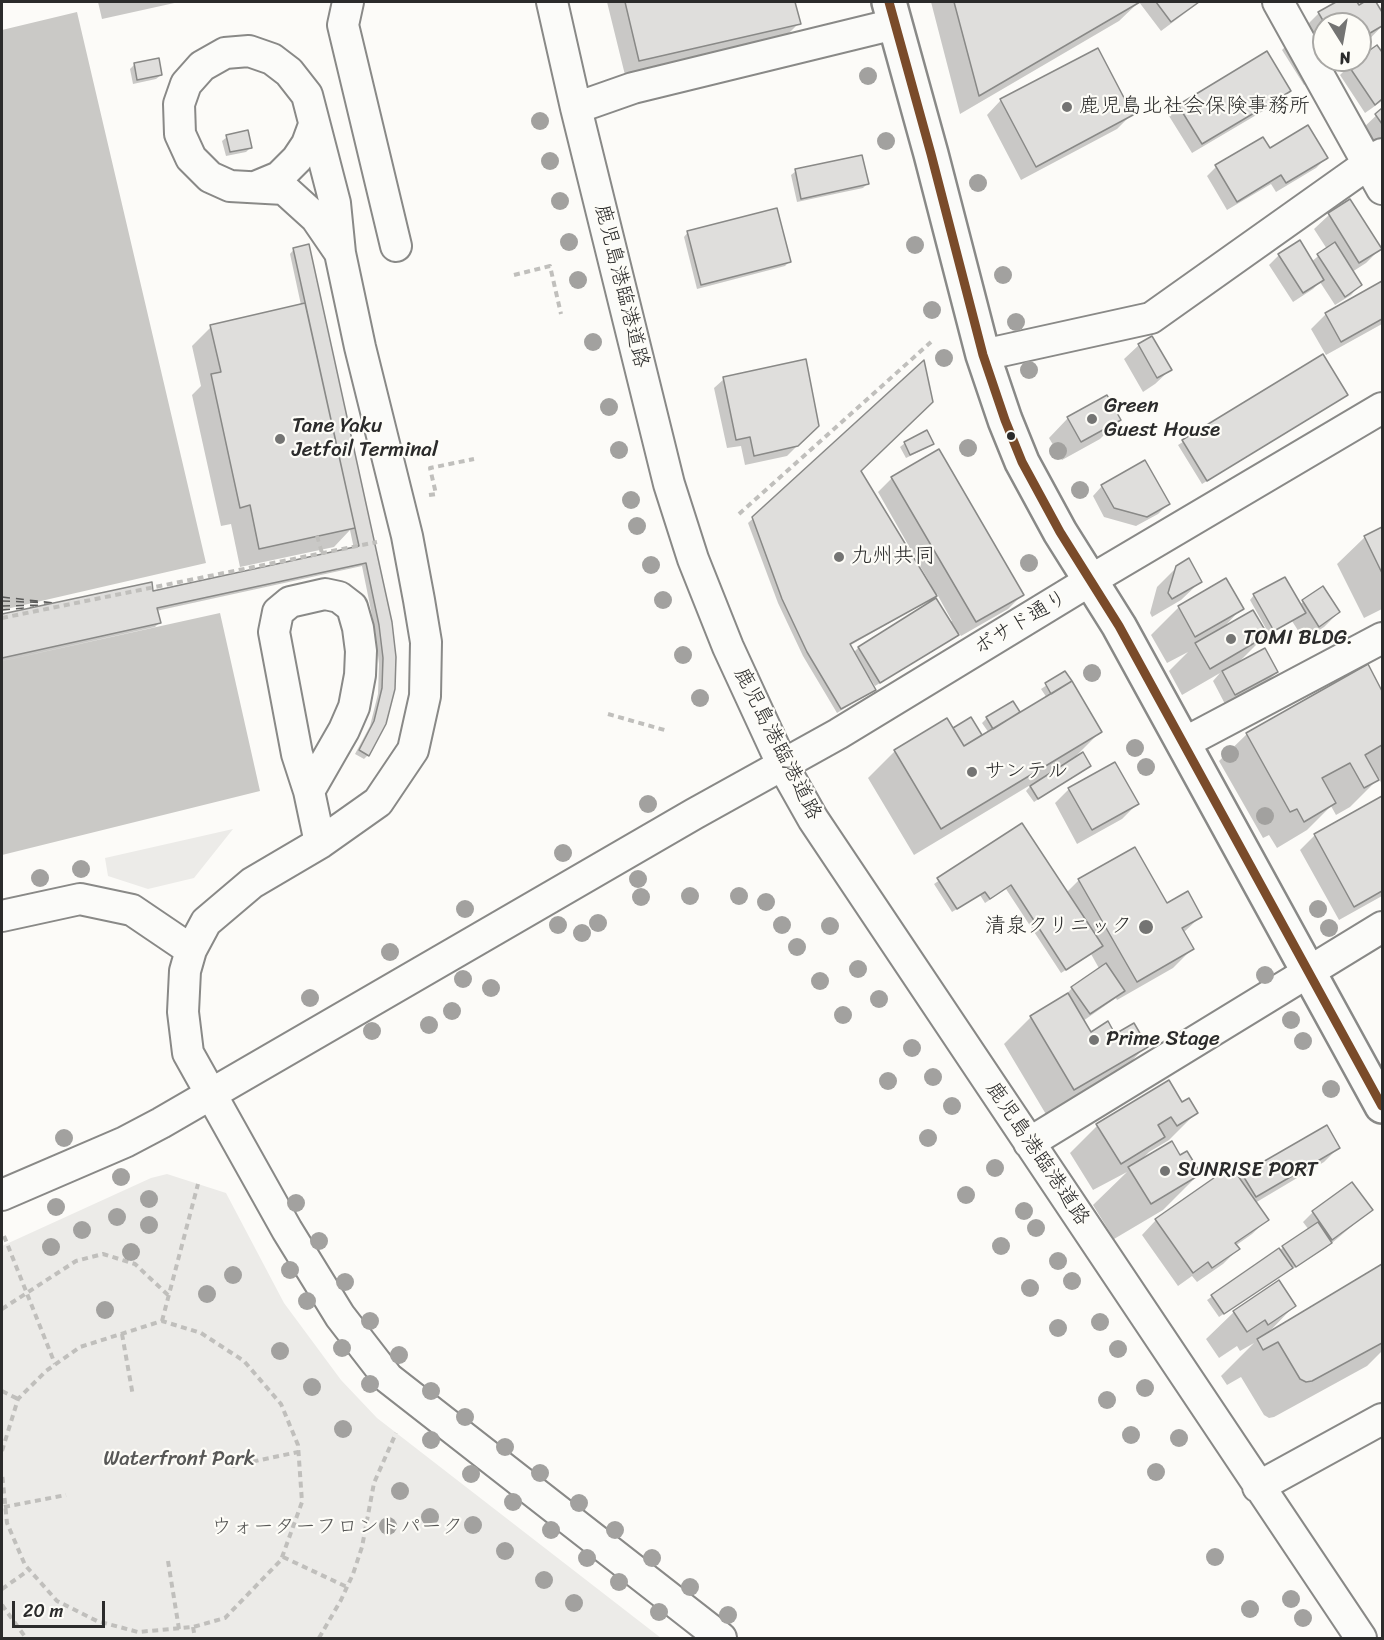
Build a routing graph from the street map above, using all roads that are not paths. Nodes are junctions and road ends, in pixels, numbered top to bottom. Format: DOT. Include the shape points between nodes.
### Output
graph roads {
  1 [pos="348,2"];
  2 [pos="552,2"];
  3 [pos="1278,2"];
  4 [pos="892,13"];
  5 [pos="576,108"];
  6 [pos="314,125"];
  7 [pos="1375,159"];
  8 [pos="255,187"];
  9 [pos="1383,189"];
  10 [pos="396,246"];
  11 [pos="340,253"];
  12 [pos="983,355"];
  13 [pos="1383,408"];
  14 [pos="1091,580"];
  15 [pos="1383,638"];
  16 [pos="1184,742"];
  17 [pos="782,764"];
  18 [pos="309,791"];
  19 [pos="320,843"];
  20 [pos="2,916"];
  21 [pos="1383,927"];
  22 [pos="191,950"];
  23 [pos="1308,972"];
  24 [pos="211,1094"];
  25 [pos="1383,1106"];
  26 [pos="1029,1143"];
  27 [pos="2,1195"];
  28 [pos="1383,1419"];
  29 [pos="1258,1487"];
  30 [pos="721,1638"];
  31 [pos="1361,1638"];
  1 -- 10 [label="street" via="344,25"];
  2 -- 5 [label="street, 鹿児島港臨港道路"];
  3 -- 7 [label="street"];
  4 -- 5 [label="street"];
  4 -- 12 [label="main road"];
  5 -- 17 [label="street, 鹿児島港臨港道路" via="669,484 728,647"];
  6 -- 8 [label="street" via="297,159 279,177"];
  6 -- 8 [label="street" via="307,95 289,72 272,59 249,51 225,53 202,66 186,84 179,105 180,134 191,158 210,177 230,186"];
  6 -- 11 [label="street" via="334,203"];
  7 -- 9 [label="street"];
  7 -- 12 [label="street" via="1151,318"];
  8 -- 11 [label="street" via="284,189 316,218"];
  11 -- 19 [label="street" via="407,536 426,642 425,696 413,750 378,802"];
  12 -- 14 [label="main road" via="1022,462 1041,501"];
  13 -- 14 [label="street, ボサド通り"];
  14 -- 16 [label="main road"];
  14 -- 17 [label="street, ボサド通り"];
  15 -- 16 [label="street"];
  16 -- 23 [label="main road"];
  17 -- 24 [label="street, ボサド通り"];
  17 -- 26 [label="street, 鹿児島港臨港道路" via="813,819"];
  18 -- 18 [label="street" via="297,754 274,632 278,612 290,602 325,594 339,597 352,607 361,651 360,675 345,730"];
  18 -- 19 [label="street"];
  19 -- 22 [label="street" via="252,883 206,922"];
  20 -- 22 [label="street" via="80,899 132,910"];
  21 -- 23 [label="street"];
  22 -- 24 [label="street" via="185,971 183,1012 188,1053"];
  23 -- 25 [label="main road"];
  23 -- 26 [label="street"];
  24 -- 27 [label="street, ボサド通り" via="125,1142"];
  24 -- 30 [label="street" via="340,1316 388,1378"];
  26 -- 29 [label="street, 鹿児島港臨港道路"];
  28 -- 29 [label="street"];
  29 -- 31 [label="street, 鹿児島港臨港道路"];
}
